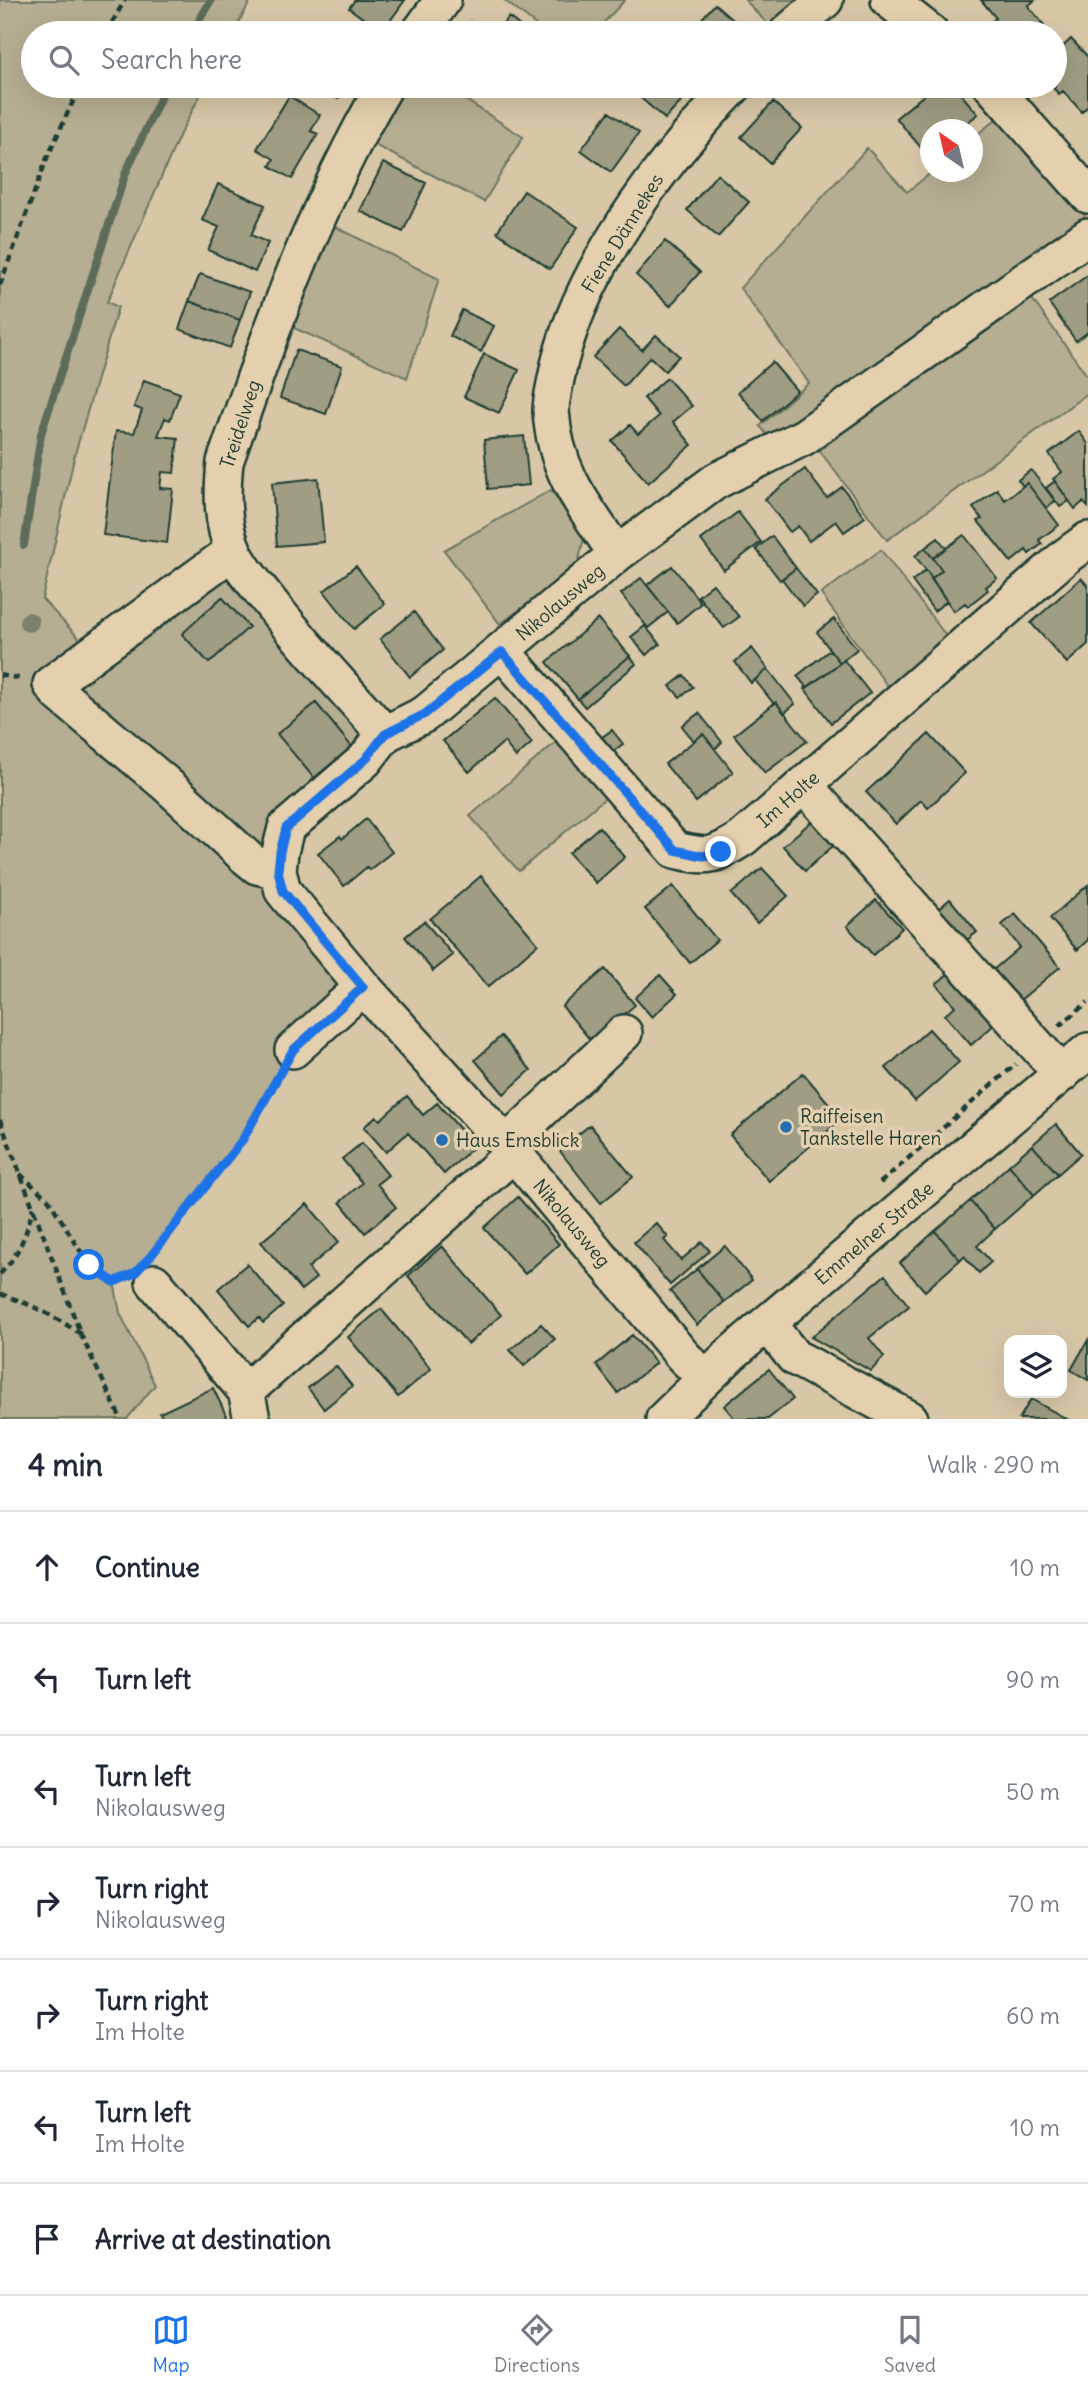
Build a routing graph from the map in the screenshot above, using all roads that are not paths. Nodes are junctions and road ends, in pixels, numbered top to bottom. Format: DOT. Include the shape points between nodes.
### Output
graph roads {
  1 [pos="443,0"];
  2 [pos="825,0"];
  3 [pos="888,0"];
  4 [pos="428,21"];
  5 [pos="801,21"];
  6 [pos="915,21"];
  7 [pos="378,98"];
  8 [pos="723,98"];
  9 [pos="1003,98"];
  10 [pos="1088,195"];
  11 [pos="1088,236"];
  12 [pos="1088,540"];
  13 [pos="233,551"];
  14 [pos="617,554"];
  15 [pos="502,652"];
  16 [pos="385,734"];
  17 [pos="804,785"];
  18 [pos="278,871"];
  19 [pos="363,987"];
  20 [pos="624,1033"];
  21 [pos="293,1050"];
  22 [pos="1075,1063"];
  23 [pos="510,1149"];
  24 [pos="146,1270"];
  25 [pos="768,1324"];
  26 [pos="704,1377"];
  27 [pos="249,1405"];
  28 [pos="664,1419"];
  29 [pos="910,1419"];
  1 -- 4 [label="street"];
  2 -- 5 [label="street"];
  3 -- 6 [label="street"];
  7 -- 13 [label="street, Treidelweg" via="317,214 225,462 222,491"];
  8 -- 14 [label="street, Fiene Dännekes" via="664,164 622,229 583,294 560,356 551,409 558,454 572,489"];
  9 -- 10 [label="street"];
  11 -- 14 [label="street, Nikolausweg" via="804,437 716,481"];
  12 -- 17 [label="street, Im Holte"];
  13 -- 16 [label="street, Treidelweg" via="282,618"];
  13 -- 18 [label="street" via="51,684 252,862"];
  14 -- 15 [label="street, Nikolausweg"];
  15 -- 16 [label="street, Nikolausweg" via="425,714"];
  15 -- 17 [label="street, Im Holte" via="675,850 703,856 721,852"];
  16 -- 18 [label="street, Nikolausweg" via="365,760 286,828"];
  17 -- 22 [label="street"];
  18 -- 19 [label="street, Nikolausweg" via="283,891"];
  19 -- 21 [label="street"];
  19 -- 23 [label="street, Nikolausweg"];
  20 -- 23 [label="street"];
  22 -- 25 [label="street, Emmelner Straße"];
  23 -- 26 [label="street, Nikolausweg"];
  23 -- 27 [label="street"];
  24 -- 27 [label="street"];
  25 -- 26 [label="street, Emmelner Straße"];
  25 -- 29 [label="street" via="794,1357"];
  26 -- 28 [label="street, Emmelner Straße"];
}
